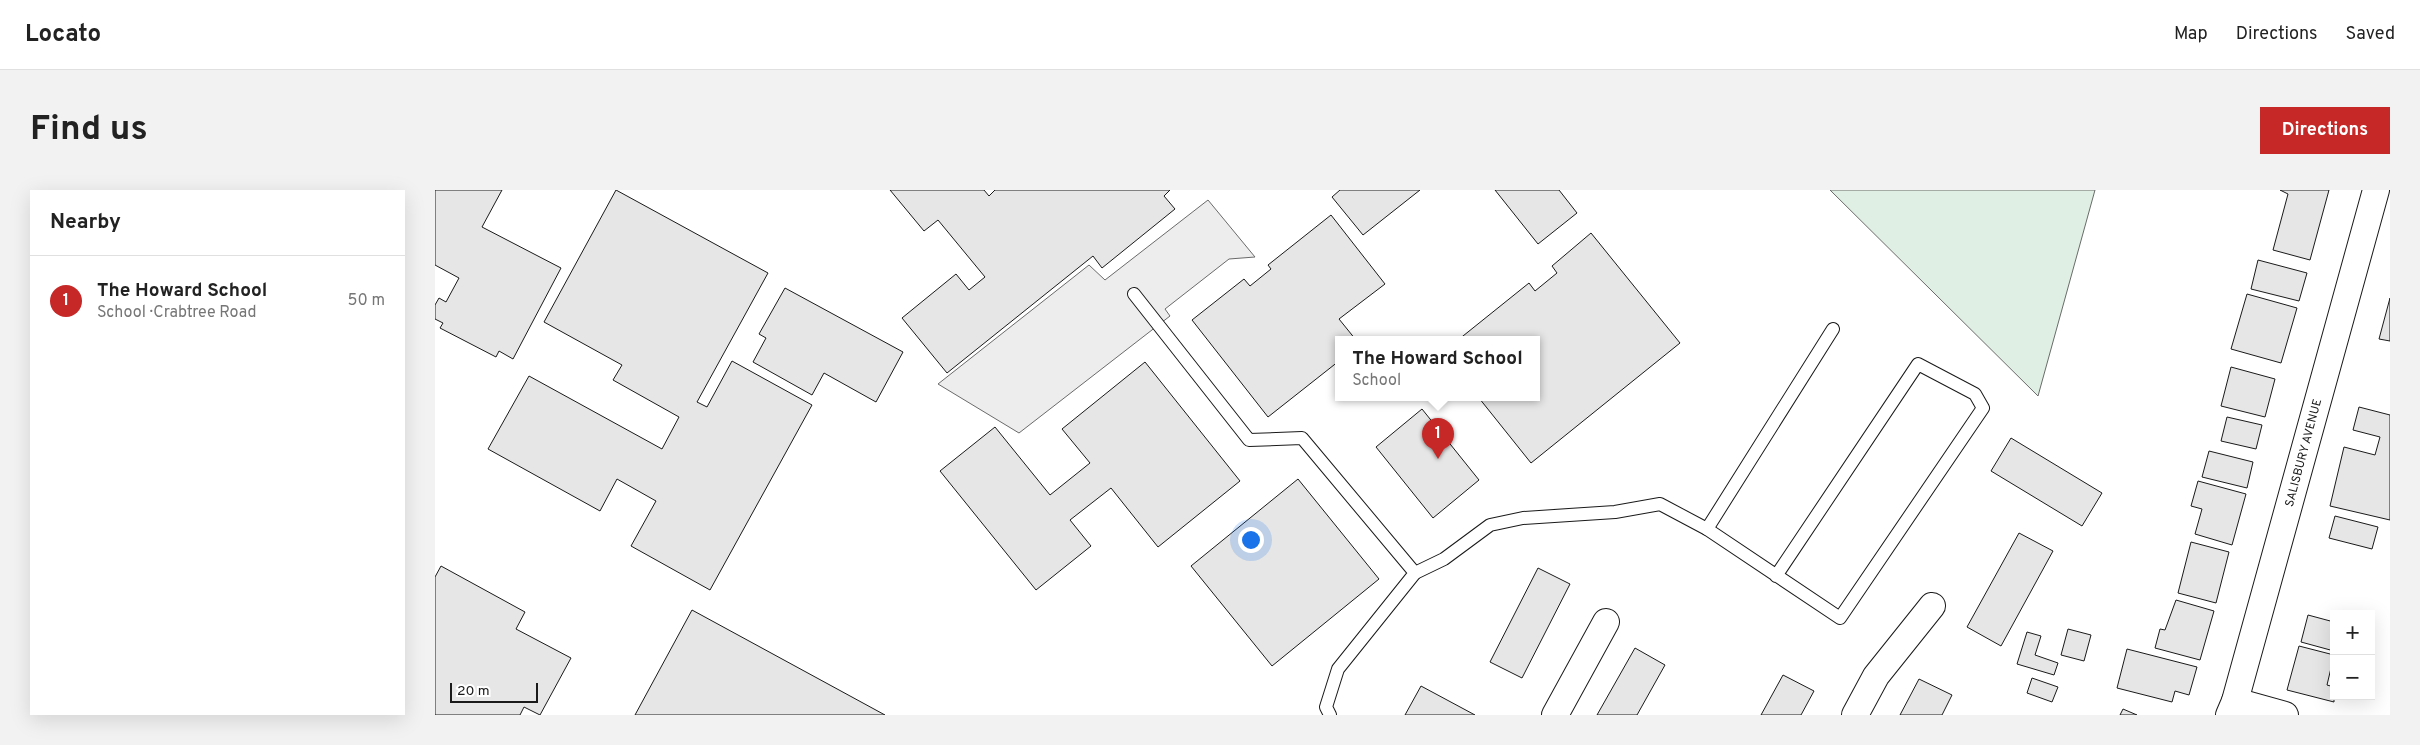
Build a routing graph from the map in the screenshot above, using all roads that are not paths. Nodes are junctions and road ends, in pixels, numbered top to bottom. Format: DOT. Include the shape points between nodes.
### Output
graph roads {
  1 [pos="2376,190"];
  2 [pos="1134,294"];
  3 [pos="1833,329"];
  4 [pos="1707,529"];
  5 [pos="1415,573"];
  6 [pos="1777,576"];
  7 [pos="1932,606"];
  8 [pos="1606,622"];
  9 [pos="2232,708"];
  10 [pos="1330,715"];
  11 [pos="1555,715"];
  12 [pos="1855,715"];
  13 [pos="2285,715"];
  1 -- 9 [label="street, SALISBURY AVENUE"];
  2 -- 5 [label="lane" via="1249,440 1302,438"];
  3 -- 4 [label="lane"];
  4 -- 5 [label="lane" via="1660,504 1615,512 1523,518 1490,525 1444,559"];
  4 -- 6 [label="lane"];
  5 -- 10 [label="lane" via="1338,668 1326,707"];
  6 -- 6 [label="lane" via="1840,618 1983,408 1975,394 1918,364"];
  7 -- 12 [label="street" via="1876,676"];
  8 -- 11 [label="street"];
  9 -- 13 [label="street"];
}
